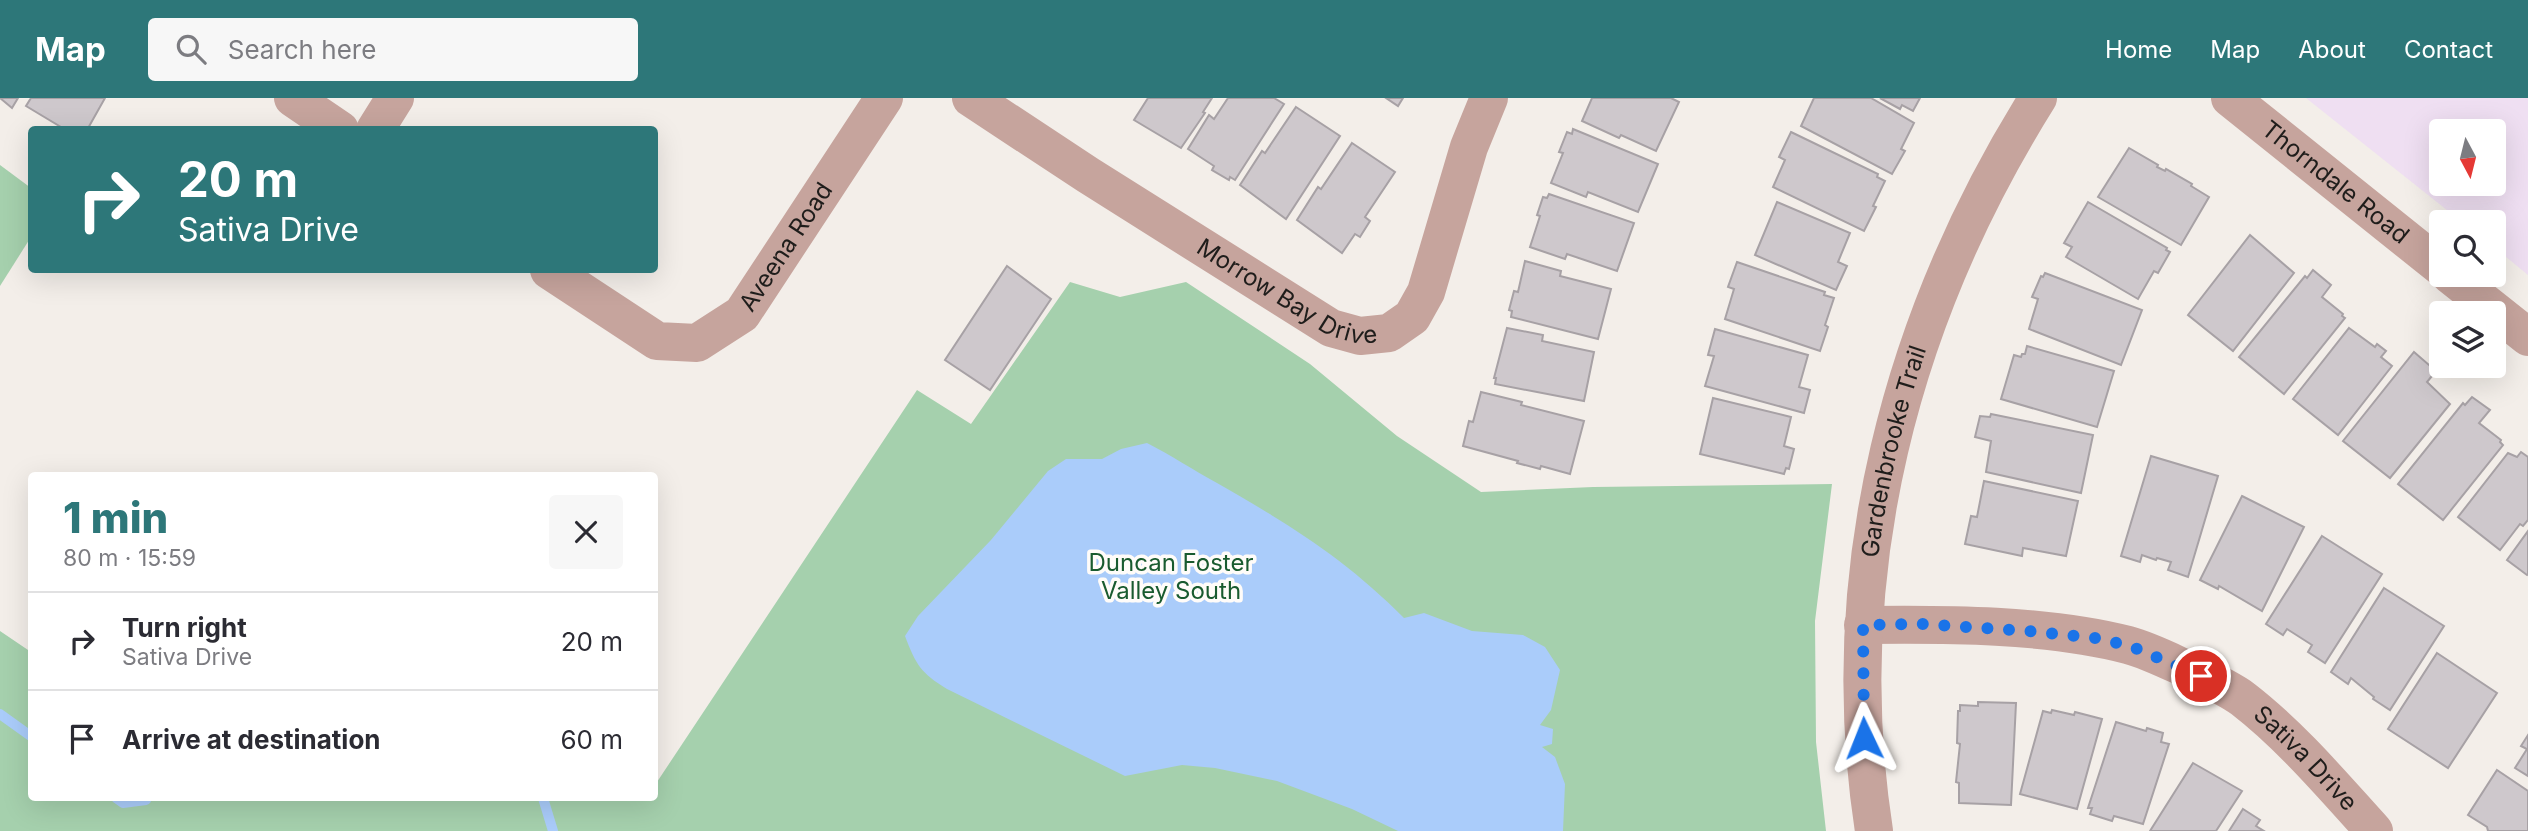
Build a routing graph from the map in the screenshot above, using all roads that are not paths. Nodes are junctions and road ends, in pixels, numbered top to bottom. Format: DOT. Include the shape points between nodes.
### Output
graph roads {
  1 [pos="293,98"];
  2 [pos="395,98"];
  3 [pos="884,98"];
  4 [pos="971,98"];
  5 [pos="1489,98"];
  6 [pos="2038,98"];
  7 [pos="2230,98"];
  8 [pos="334,126"];
  9 [pos="378,126"];
  10 [pos="2429,258"];
  11 [pos="554,273"];
  12 [pos="2465,287"];
  13 [pos="2528,337"];
  14 [pos="1863,625"];
  15 [pos="1874,831"];
  16 [pos="2374,831"];
  1 -- 8 [label="street"];
  2 -- 9 [label="street"];
  3 -- 11 [label="street, Aveena Road" via="742,314 696,343 657,341"];
  4 -- 5 [label="street, Morrow Bay Drive" via="1331,328 1360,336 1389,333 1412,317 1426,292 1469,146"];
  6 -- 14 [label="street, Gardenbrooke Trail" via="1958,245 1923,332 1875,521"];
  7 -- 10 [label="street, Thorndale Road"];
  12 -- 13 [label="street"];
  14 -- 15 [label="street, Gardenbrooke Trail" via="1864,730"];
  14 -- 16 [label="street, Sativa Drive" via="1923,624 2068,635 2130,646 2161,657 2241,698 2269,721"];
}
